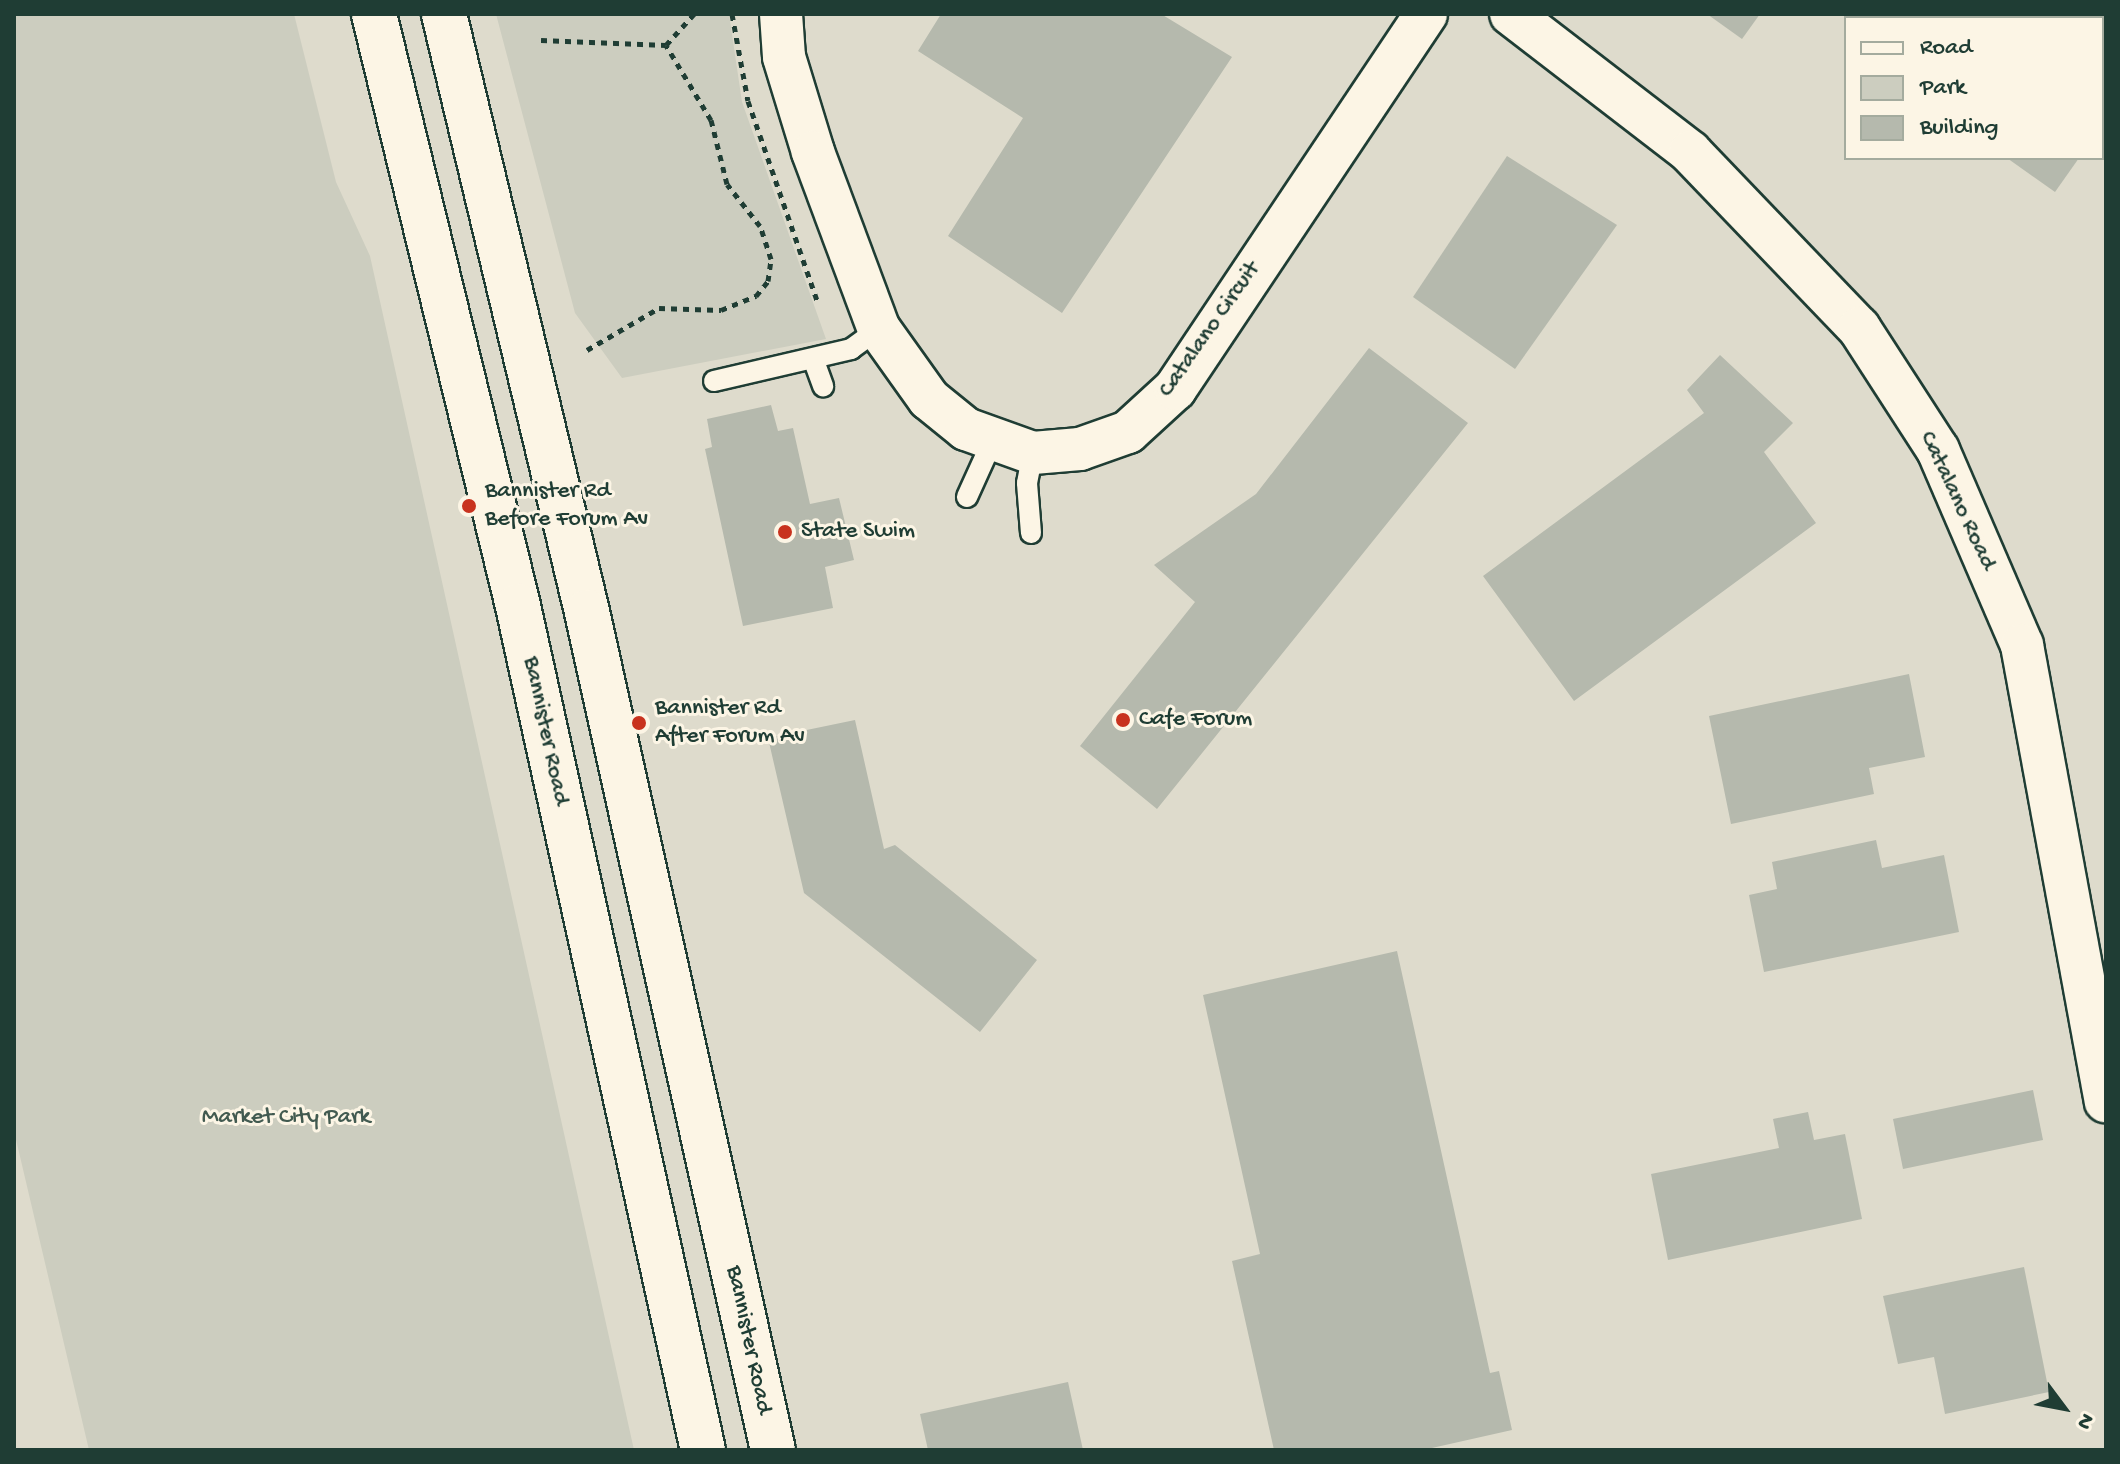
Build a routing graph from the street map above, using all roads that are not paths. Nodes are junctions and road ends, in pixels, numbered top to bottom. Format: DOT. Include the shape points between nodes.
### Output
graph roads {
  1 [pos="374,14"];
  2 [pos="444,14"];
  3 [pos="781,14"];
  4 [pos="1426,14"];
  5 [pos="1511,14"];
  6 [pos="879,329"];
  7 [pos="814,361"];
  8 [pos="714,381"];
  9 [pos="823,386"];
  10 [pos="992,442"];
  11 [pos="1033,453"];
  12 [pos="967,497"];
  13 [pos="1031,533"];
  14 [pos="2106,1101"];
  15 [pos="703,1450"];
  16 [pos="773,1450"];
  1 -- 15 [label="main road, Bannister Road" via="518,606"];
  2 -- 16 [label="main road, Bannister Road" via="587,612"];
  3 -- 6 [label="street, Catalano Circuit" via="784,57 813,152"];
  4 -- 11 [label="street, Catalano Circuit" via="1175,389 1128,432 1080,449"];
  5 -- 14 [label="street, Catalano Road" via="1701,163 1859,328 1938,450 2022,645"];
  6 -- 7 [label="lane" via="851,349"];
  6 -- 10 [label="street, Catalano Circuit" via="929,399"];
  7 -- 8 [label="lane"];
  7 -- 9 [label="lane"];
  10 -- 11 [label="street, Catalano Circuit"];
  10 -- 12 [label="lane"];
  11 -- 13 [label="lane" via="1027,483"];
}
